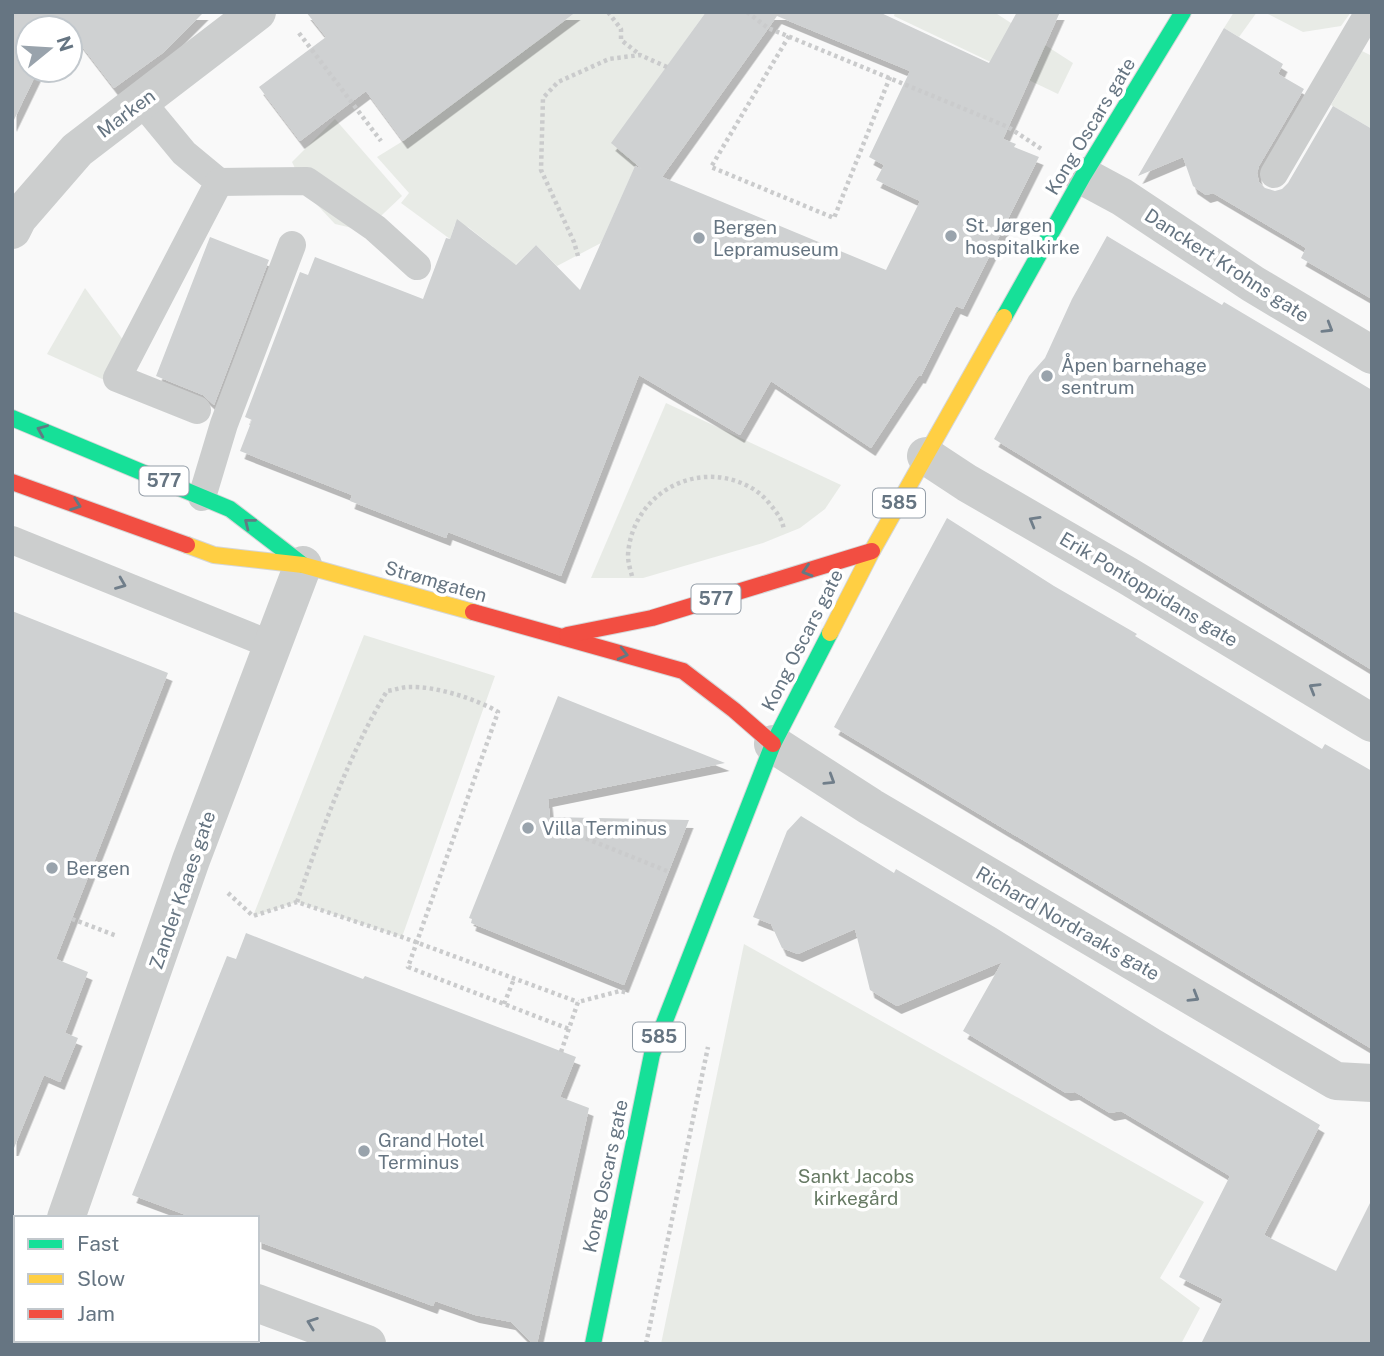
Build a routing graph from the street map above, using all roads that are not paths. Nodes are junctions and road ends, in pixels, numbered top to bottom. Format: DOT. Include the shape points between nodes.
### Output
graph roads {
  1 [pos="257,12"];
  2 [pos="1183,12"];
  3 [pos="1369,12"];
  4 [pos="141,101"];
  5 [pos="1274,174"];
  6 [pos="1083,176"];
  7 [pos="219,182"];
  8 [pos="12,230"];
  9 [pos="292,245"];
  10 [pos="417,267"];
  11 [pos="1372,355"];
  12 [pos="197,410"];
  13 [pos="12,418"];
  14 [pos="926,456"];
  15 [pos="12,482"];
  16 [pos="202,497"];
  17 [pos="12,540"];
  18 [pos="872,551"];
  19 [pos="303,565"];
  20 [pos="557,637"];
  21 [pos="272,645"];
  22 [pos="1372,723"];
  23 [pos="773,744"];
  24 [pos="1371,1084"];
  25 [pos="67,1216"];
  26 [pos="259,1304"];
  27 [pos="367,1344"];
  28 [pos="593,1344"];
  1 -- 4 [label="street, Marken"];
  2 -- 6 [label="main road, Kong Oscars gate / 585"];
  3 -- 5 [label="lane"];
  4 -- 7 [label="lane" via="184,153"];
  4 -- 8 [label="street, Marken" via="77,150"];
  6 -- 11 [label="street, Danckert Krohns gate, one-way"];
  6 -- 14 [label="main road, Kong Oscars gate / 585"];
  7 -- 10 [label="lane" via="307,181 375,228"];
  7 -- 12 [label="lane" via="117,378"];
  9 -- 16 [label="lane" via="224,424"];
  16 -- 13 [label="main road, Strømgaten / 577, one-way"];
  14 -- 18 [label="main road, Kong Oscars gate / 585"];
  22 -- 14 [label="street, Erik Pontoppidans gate, one-way"];
  15 -- 19 [label="main road, Strømgaten / 577, one-way" via="214,555"];
  19 -- 16 [label="main road, Strømgaten / 577, one-way" via="230,509"];
  17 -- 21 [label="lane, one-way"];
  18 -- 20 [label="main road, Strømgaten / 577, one-way" via="652,618"];
  18 -- 23 [label="main road, Kong Oscars gate / 585"];
  19 -- 20 [label="main road, Strømgaten / 577"];
  19 -- 21 [label="street, Zander Kaaes gate"];
  20 -- 23 [label="main road, Strømgaten / 577, one-way" via="683,671"];
  21 -- 25 [label="street, Zander Kaaes gate"];
  23 -- 24 [label="street, Richard Nordraaks gate, one-way" via="871,807 1336,1081"];
  23 -- 28 [label="main road, Kong Oscars gate / 585" via="652,1054"];
  27 -- 26 [label="street, one-way"];
}
